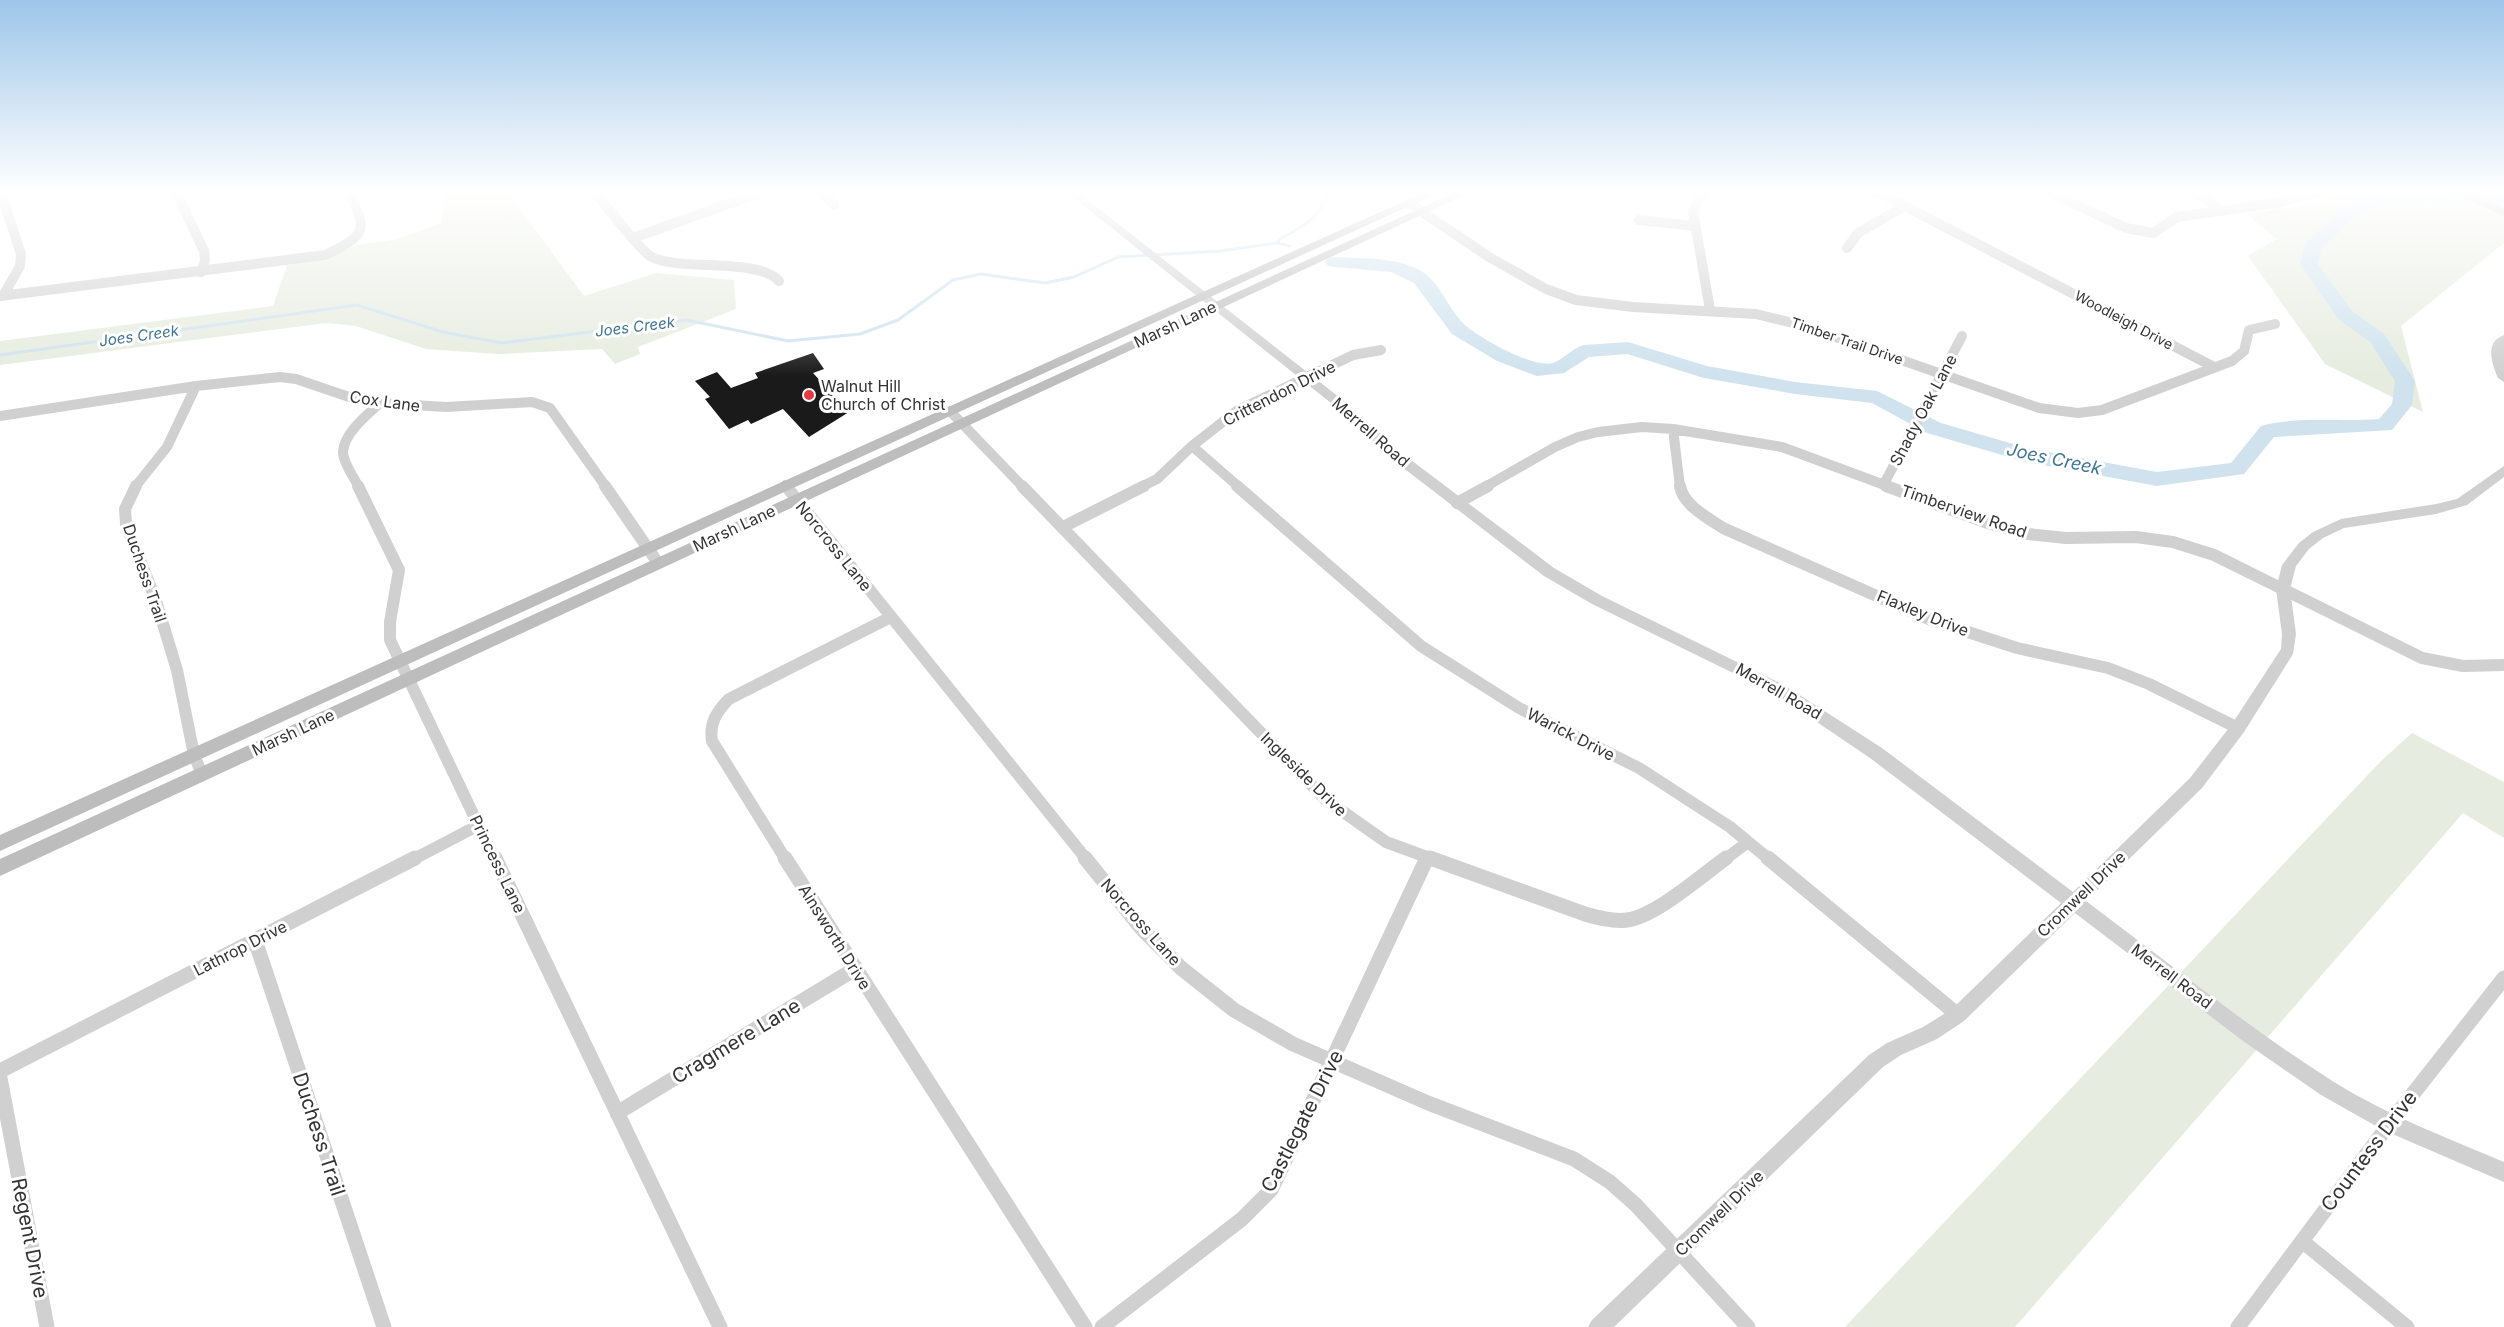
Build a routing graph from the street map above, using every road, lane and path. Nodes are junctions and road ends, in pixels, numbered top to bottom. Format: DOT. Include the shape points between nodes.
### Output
graph roads {
  1 [pos="20,252"];
  2 [pos="204,252"];
  3 [pos="332,252"];
  4 [pos="646,252"];
  5 [pos="1149,252"];
  6 [pos="1308,252"];
  7 [pos="1324,252"];
  8 [pos="1481,252"];
  9 [pos="1700,252"];
  10 [pos="1993,252"];
  11 [pos="201,272"];
  12 [pos="779,281"];
  13 [pos="2,296"];
  14 [pos="1209,300"];
  15 [pos="1710,310"];
  16 [pos="2275,324"];
  17 [pos="1962,336"];
  18 [pos="2504,339"];
  19 [pos="1381,350"];
  20 [pos="2214,367"];
  21 [pos="1942,374"];
  22 [pos="1307,377"];
  23 [pos="2504,378"];
  24 [pos="196,386"];
  25 [pos="380,403"];
  26 [pos="950,411"];
  27 [pos="0,416"];
  28 [pos="963,422"];
  29 [pos="1672,429"];
  30 [pos="1192,446"];
  31 [pos="2504,470"];
  32 [pos="1884,484"];
  33 [pos="786,485"];
  34 [pos="796,499"];
  35 [pos="1457,503"];
  36 [pos="1063,527"];
  37 [pos="648,548"];
  38 [pos="658,563"];
  39 [pos="2283,589"];
  40 [pos="891,617"];
  41 [pos="400,661"];
  42 [pos="2504,665"];
  43 [pos="409,679"];
  44 [pos="2238,728"];
  45 [pos="194,755"];
  46 [pos="202,774"];
  47 [pos="43,823"];
  48 [pos="479,825"];
  49 [pos="1748,842"];
  50 [pos="0,843"];
  51 [pos="49,846"];
  52 [pos="1428,857"];
  53 [pos="0,868"];
  54 [pos="2073,901"];
  55 [pos="255,940"];
  56 [pos="855,969"];
  57 [pos="2504,978"];
  58 [pos="1958,1015"];
  59 [pos="1333,1062"];
  60 [pos="0,1071"];
  61 [pos="0,1078"];
  62 [pos="617,1113"];
  63 [pos="2390,1123"];
  64 [pos="2504,1172"];
  65 [pos="2302,1241"];
  66 [pos="1678,1252"];
  67 [pos="46,1327"];
  68 [pos="384,1327"];
  69 [pos="720,1327"];
  70 [pos="1085,1327"];
  71 [pos="1102,1327"];
  72 [pos="1599,1327"];
  73 [pos="1748,1327"];
  74 [pos="2238,1327"];
  75 [pos="2407,1327"];
  1 -- 13 [label="street" via="20,266"];
  2 -- 11 [label="street"];
  3 -- 11 [label="street"];
  4 -- 12 [label="street" via="661,261 734,267 774,275"];
  5 -- 14 [label="street, Merrell Road"];
  6 -- 14 [label="main road, Marsh Lane"];
  7 -- 14 [label="main road, Marsh Lane"];
  8 -- 15 [label="street, Timber Trail Drive" via="1536,284 1576,300"];
  9 -- 15 [label="street"];
  10 -- 20 [label="street, Woodleigh Drive"];
  11 -- 13 [label="street"];
  14 -- 22 [label="street, Merrell Road"];
  14 -- 26 [label="main road, Marsh Lane"];
  14 -- 28 [label="main road, Marsh Lane"];
  15 -- 21 [label="street, Timber Trail Drive" via="1756,314 1801,325"];
  16 -- 20 [label="street, Timber Trail Drive" via="2249,330 2244,351 2232,361"];
  17 -- 21 [label="street, Shady Oak Lane"];
  18 -- 23 [label="street" via="2498,345 2496,360"];
  19 -- 22 [label="street, Crittendon Drive" via="1353,355"];
  20 -- 21 [label="street, Timber Trail Drive" via="2102,410 2078,413 2039,408"];
  21 -- 32 [label="street, Shady Oak Lane"];
  22 -- 30 [label="street, Crittendon Drive" via="1238,410"];
  22 -- 35 [label="street, Merrell Road"];
  24 -- 25 [label="street, Cox Lane" via="288,377"];
  24 -- 27 [label="street, Cox Lane"];
  24 -- 45 [label="street, Duchess Trail" via="167,447 132,492 126,509 129,536 156,601 177,670"];
  25 -- 37 [label="street, Cox Lane" via="446,407 532,402 550,408"];
  25 -- 41 [label="street, Princess Lane" via="350,434 344,454 399,570 389,628"];
  26 -- 28 [label="street, Ingleside Drive"];
  26 -- 33 [label="main road, Marsh Lane"];
  28 -- 34 [label="main road, Marsh Lane"];
  28 -- 36 [label="street, Ingleside Drive"];
  29 -- 32 [label="street, Timberview Road" via="1782,447"];
  29 -- 35 [label="street, Timberview Road" via="1642,427 1578,438"];
  29 -- 44 [label="street, Flaxley Drive" via="1681,491 1697,511 1723,528 1931,620 2017,648 2109,668"];
  30 -- 36 [label="street, Crittendon Drive" via="1157,479"];
  30 -- 49 [label="street, Warick Drive" via="1420,646 1519,708 1638,768"];
  31 -- 39 [label="street, Cromwell Drive" via="2462,502 2341,524 2318,535 2289,565"];
  32 -- 39 [label="street, Timberview Road" via="2028,534 2173,542 2214,555"];
  33 -- 34 [label="street, Norcross Lane"];
  33 -- 37 [label="main road, Marsh Lane"];
  34 -- 38 [label="main road, Marsh Lane"];
  34 -- 40 [label="street, Norcross Lane"];
  35 -- 54 [label="street, Merrell Road" via="1522,554 1578,590 1736,666 1826,718"];
  36 -- 52 [label="street, Ingleside Drive" via="1325,799 1386,842"];
  37 -- 38 [label="street, Cox Lane"];
  37 -- 41 [label="main road, Marsh Lane"];
  38 -- 43 [label="main road, Marsh Lane"];
  39 -- 42 [label="street, Timberview Road" via="2438,663 2473,668"];
  39 -- 44 [label="street, Cromwell Drive" via="2288,650"];
  40 -- 56 [label="street, Ainsworth Drive" via="729,699 711,722 712,741"];
  40 -- 59 [label="street, Norcross Lane" via="1150,938 1234,1010"];
  41 -- 43 [label="street, Princess Lane"];
  41 -- 45 [label="main road, Marsh Lane"];
  43 -- 46 [label="main road, Marsh Lane"];
  43 -- 48 [label="street, Princess Lane"];
  44 -- 54 [label="street, Cromwell Drive" via="2196,783"];
  45 -- 46 [label="street, Duchess Trail"];
  45 -- 47 [label="main road, Marsh Lane"];
  46 -- 51 [label="main road, Marsh Lane"];
  47 -- 50 [label="main road, Marsh Lane"];
  47 -- 51 [label="main road"];
  48 -- 55 [label="street, Lathrop Drive"];
  48 -- 62 [label="street, Princess Lane"];
  49 -- 52 [label="street, Ingleside Drive" via="1658,907 1624,921 1585,914"];
  49 -- 58 [label="street, Warick Drive"];
  51 -- 53 [label="main road, Marsh Lane"];
  52 -- 59 [label="street, Castlegate Drive"];
  54 -- 58 [label="street, Cromwell Drive"];
  54 -- 63 [label="street, Merrell Road" via="2263,1045 2328,1089"];
  55 -- 60 [label="street, Lathrop Drive"];
  55 -- 68 [label="street, Duchess Trail"];
  56 -- 62 [label="street, Cragmere Lane"];
  56 -- 70 [label="street, Ainsworth Drive"];
  57 -- 63 [label="street, Countess Drive"];
  58 -- 66 [label="street, Cromwell Drive" via="1876,1061"];
  59 -- 66 [label="street, Norcross Lane" via="1574,1160 1610,1182 1636,1205"];
  59 -- 71 [label="street, Castlegate Drive" via="1271,1190 1242,1219"];
  61 -- 67 [label="street, Regent Drive"];
  62 -- 69 [label="street, Princess Lane"];
  63 -- 64 [label="street, Merrell Road"];
  63 -- 65 [label="street, Countess Drive"];
  65 -- 74 [label="street, Countess Drive"];
  65 -- 75 [label="street"];
  66 -- 72 [label="street, Cromwell Drive"];
  66 -- 73 [label="street, Norcross Lane"];
}
